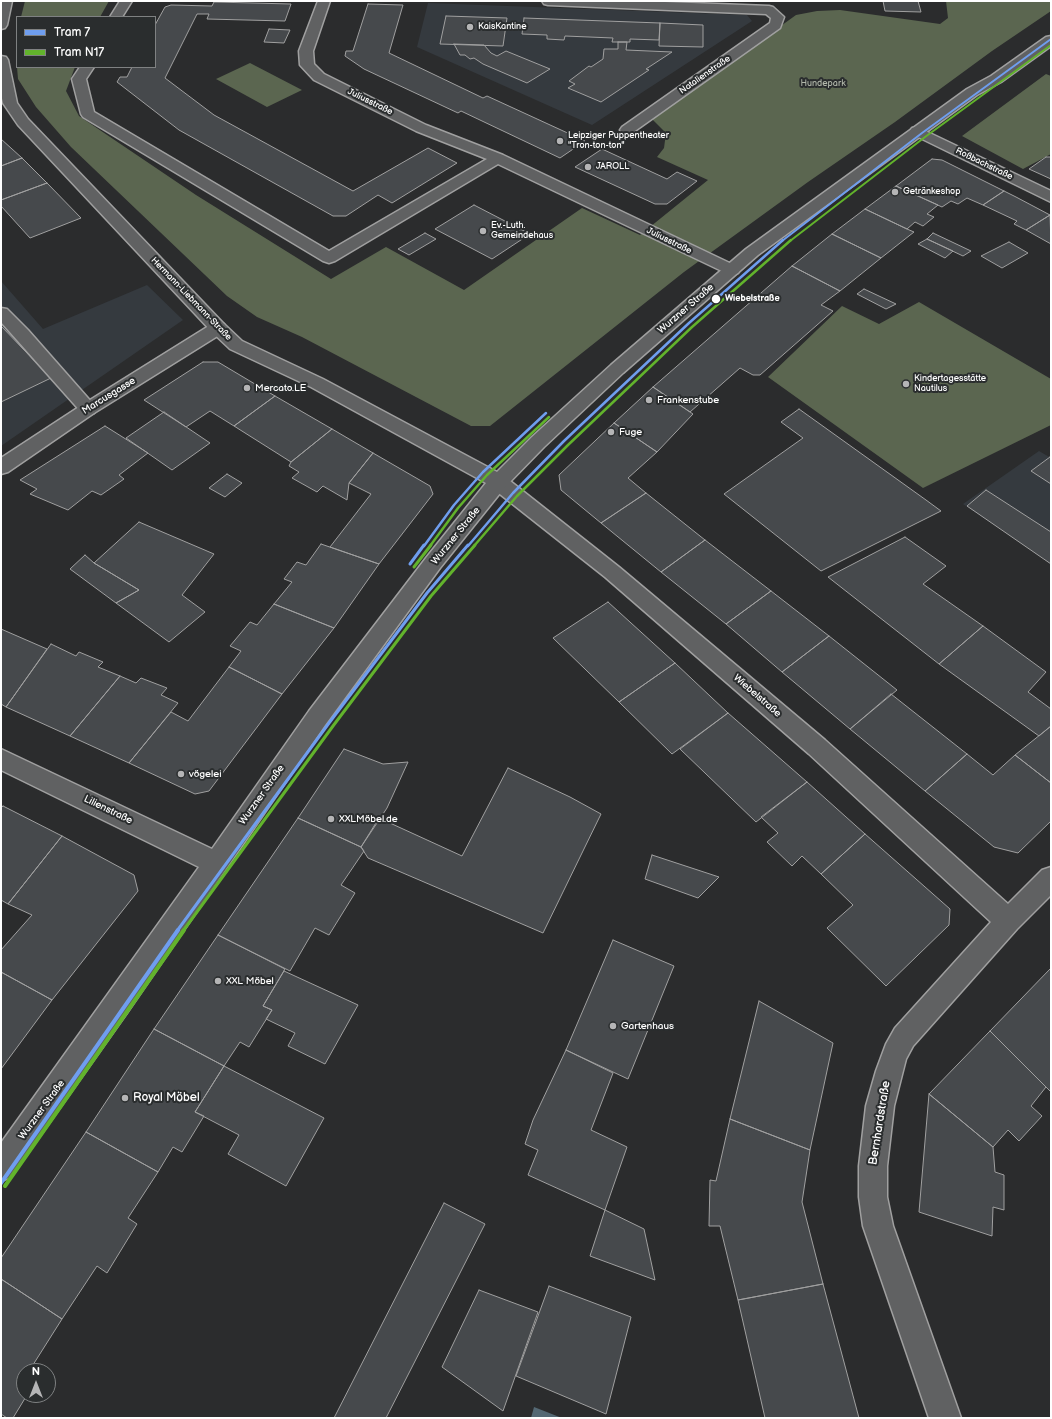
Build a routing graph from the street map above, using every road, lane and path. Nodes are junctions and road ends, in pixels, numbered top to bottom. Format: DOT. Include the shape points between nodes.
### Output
graph roads {
  1 [pos="6,1"];
  2 [pos="126,1"];
  3 [pos="324,1"];
  4 [pos="548,1"];
  5 [pos="587,2"];
  6 [pos="117,16"];
  7 [pos="1,25"];
  8 [pos="1051,40"];
  9 [pos="1,60"];
  10 [pos="86,68"];
  11 [pos="3,83"];
  12 [pos="627,130"];
  13 [pos="917,131"];
  14 [pos="498,158"];
  15 [pos="1051,197"];
  16 [pos="732,270"];
  17 [pos="1,313"];
  18 [pos="218,328"];
  19 [pos="88,409"];
  20 [pos="1,467"];
  21 [pos="498,482"];
  22 [pos="1,758"];
  23 [pos="215,863"];
  24 [pos="1051,878"];
  25 [pos="1008,921"];
  26 [pos="1,1167"];
  27 [pos="945,1418"];
  1 -- 7 [label="street"];
  2 -- 6 [label="street"];
  3 -- 14 [label="street, Juliusstraße" via="306,51 308,65 319,77 421,128"];
  4 -- 5 [label="street"];
  5 -- 12 [label="street, Natalienstraße" via="769,10 778,17 776,25"];
  8 -- 13 [label="street, Wurzner Straße"];
  9 -- 11 [label="street, Hermann-Liebmann-Straße"];
  10 -- 14 [label="street" via="80,79 88,114 329,258"];
  11 -- 18 [label="street, Hermann-Liebmann-Straße" via="10,103 23,122"];
  13 -- 15 [label="street, Roßbachstraße"];
  13 -- 16 [label="street, Wurzner Straße" via="769,239"];
  14 -- 16 [label="street, Juliusstraße"];
  16 -- 21 [label="street, Wurzner Straße" via="617,370"];
  17 -- 19 [label="lane"];
  18 -- 19 [label="street, Marcusgasse"];
  18 -- 21 [label="street, Hermann-Liebmann-Straße" via="236,345 317,383"];
  19 -- 20 [label="street, Marcusgasse"];
  21 -- 23 [label="street, Wurzner Straße" via="433,563 322,711"];
  21 -- 25 [label="street, Wiebelstraße" via="612,572 817,747"];
  22 -- 23 [label="street, Lilienstraße"];
  23 -- 26 [label="street, Wurzner Straße"];
  24 -- 25 [label="street, Bernhardstraße"];
  25 -- 27 [label="street, Bernhardstraße" via="904,1037 895,1053 880,1106 873,1166 873,1197 878,1226"];
}
